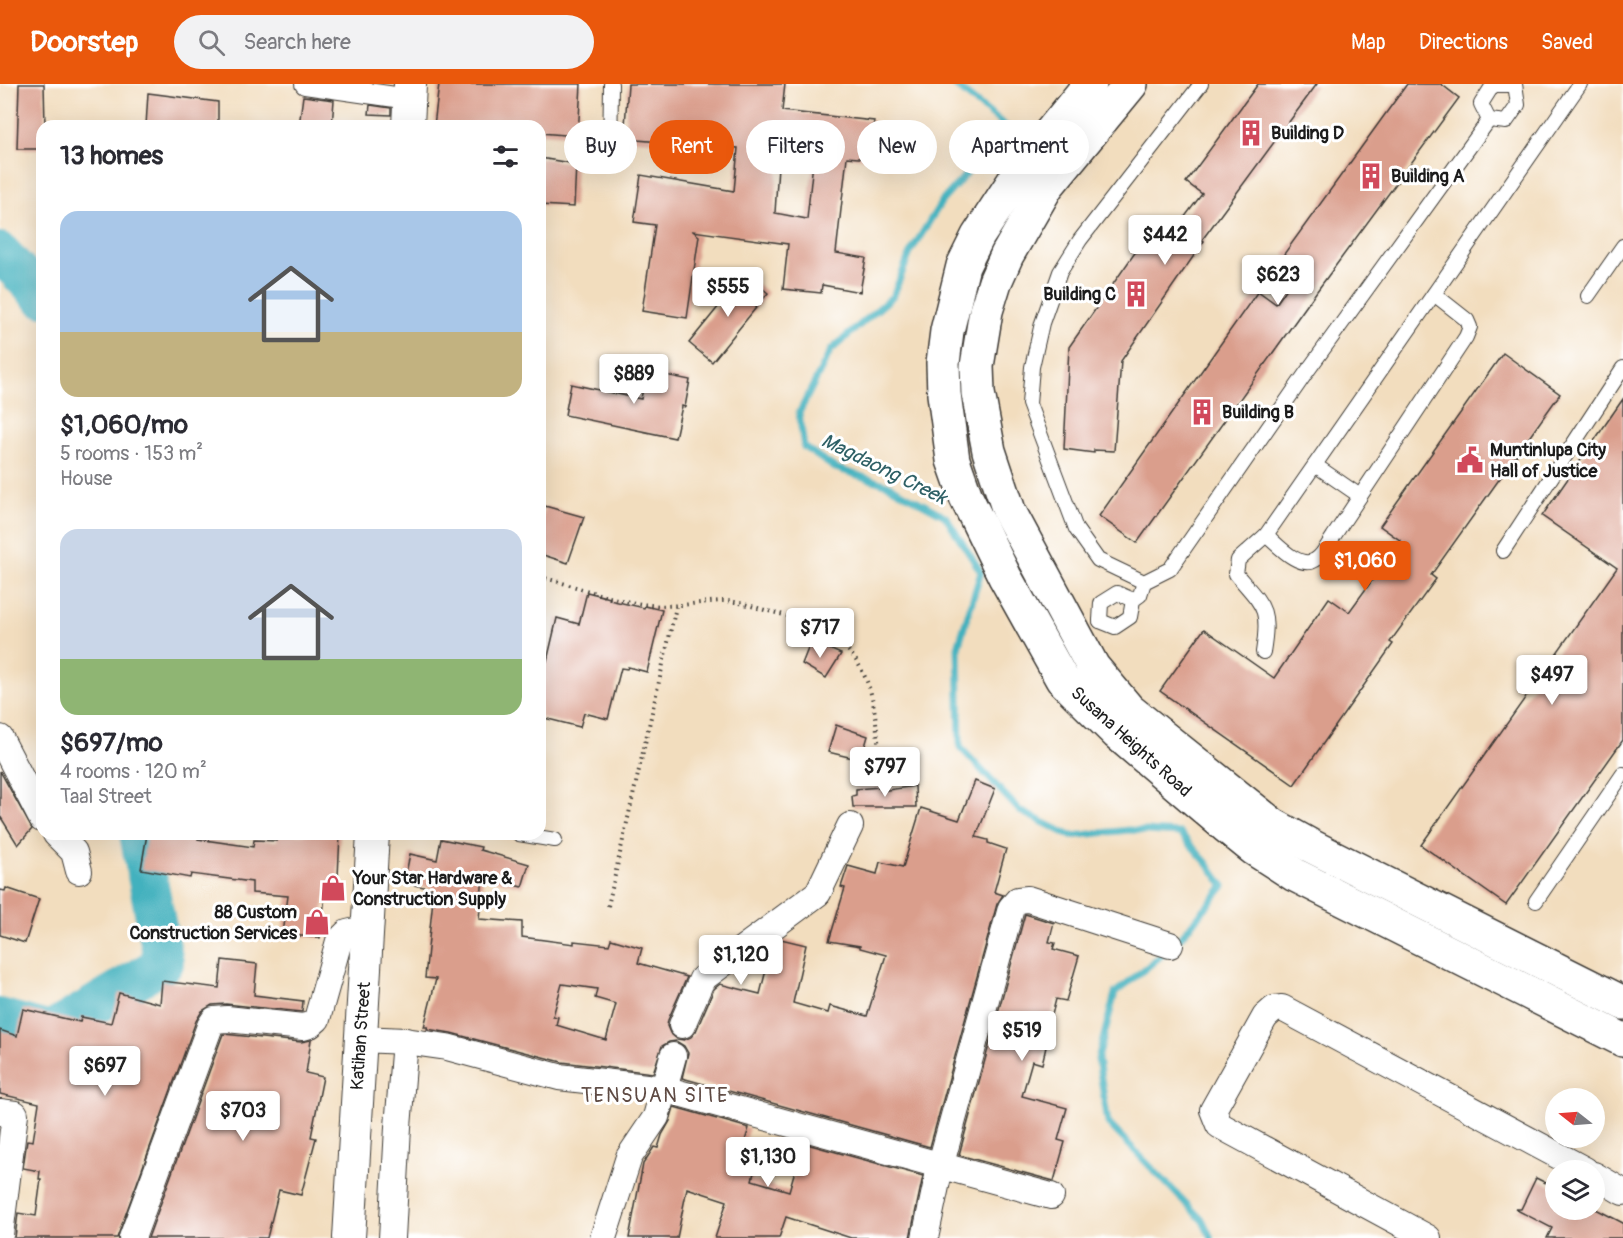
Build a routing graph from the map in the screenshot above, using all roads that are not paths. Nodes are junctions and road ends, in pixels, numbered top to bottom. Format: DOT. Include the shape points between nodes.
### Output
graph roads {
  1 [pos="305,84"];
  2 [pos="611,84"];
  3 [pos="1090,84"];
  4 [pos="1131,84"];
  5 [pos="1201,84"];
  6 [pos="1580,84"];
  7 [pos="1515,85"];
  8 [pos="409,103"];
  9 [pos="610,120"];
  10 [pos="1489,120"];
  11 [pos="1623,246"];
  12 [pos="1434,294"];
  13 [pos="1588,296"];
  14 [pos="1623,368"];
  15 [pos="1315,465"];
  16 [pos="1360,496"];
  17 [pos="1266,535"];
  18 [pos="1503,551"];
  19 [pos="1144,582"];
  20 [pos="1133,600"];
  21 [pos="1088,629"];
  22 [pos="1263,652"];
  23 [pos="0,738"];
  24 [pos="1623,774"];
  25 [pos="36,807"];
  26 [pos="850,826"];
  27 [pos="546,838"];
  28 [pos="62,840"];
  29 [pos="373,840"];
  30 [pos="555,840"];
  31 [pos="79,871"];
  32 [pos="1536,901"];
  33 [pos="368,927"];
  34 [pos="1170,945"];
  35 [pos="1623,1003"];
  36 [pos="682,1025"];
  37 [pos="362,1039"];
  38 [pos="1623,1040"];
  39 [pos="405,1041"];
  40 [pos="673,1056"];
  41 [pos="664,1089"];
  42 [pos="8,1113"];
  43 [pos="1566,1160"];
  44 [pos="940,1167"];
  45 [pos="1605,1181"];
  46 [pos="1623,1192"];
  47 [pos="1051,1196"];
  48 [pos="1411,1234"];
  49 [pos="0,1235"];
  50 [pos="132,1238"];
  51 [pos="349,1238"];
  52 [pos="392,1238"];
  53 [pos="603,1238"];
  54 [pos="925,1238"];
  1 -- 8 [label="street"];
  2 -- 9 [label="lane"];
  3 -- 38 [label="main road, Susana Heights Road" via="1025,165 978,236 963,267 947,331 944,394 952,460 1005,577 1062,679 1117,734 1253,848 1295,875"];
  4 -- 21 [label="main road, Susana Heights Road" via="1047,186 1007,255 986,311 977,366 989,451 1009,511"];
  5 -- 19 [label="lane" via="1080,240 1060,272 1032,367 1029,404 1076,529 1098,560"];
  6 -- 12 [label="lane"];
  7 -- 10 [label="lane" via="1518,105 1506,122"];
  7 -- 10 [label="lane" via="1493,85 1480,104"];
  10 -- 19 [label="lane" via="1306,372 1170,569"];
  11 -- 13 [label="lane"];
  12 -- 15 [label="lane"];
  12 -- 16 [label="lane" via="1467,320 1470,327"];
  14 -- 18 [label="lane"];
  15 -- 16 [label="lane"];
  15 -- 17 [label="lane"];
  16 -- 17 [label="lane" via="1315,560 1305,563 1296,559"];
  17 -- 22 [label="lane" via="1238,560 1236,574 1263,606 1267,626"];
  19 -- 20 [label="lane"];
  20 -- 21 [label="lane" via="1130,617 1115,627"];
  20 -- 21 [label="lane" via="1117,593 1101,603"];
  21 -- 35 [label="main road, Susana Heights Road" via="1093,668 1129,710 1274,825"];
  23 -- 25 [label="street"];
  24 -- 32 [label="lane"];
  26 -- 36 [label="street" via="818,893 702,979"];
  27 -- 30 [label="lane"];
  28 -- 31 [label="street" via="74,852"];
  29 -- 33 [label="street, Katihan Street"];
  33 -- 37 [label="street, Katihan Street"];
  33 -- 50 [label="street" via="347,933 339,941 317,1020 310,1025 214,1020"];
  34 -- 44 [label="street" via="1028,899 1018,900 1011,908"];
  37 -- 39 [label="street"];
  37 -- 51 [label="street, Katihan Street"];
  39 -- 41 [label="street" via="447,1047 559,1077"];
  39 -- 52 [label="street"];
  40 -- 41 [label="street"];
  41 -- 44 [label="street"];
  41 -- 53 [label="street" via="656,1117 629,1157"];
  42 -- 49 [label="street"];
  43 -- 48 [label="street" via="1282,1008 1274,1009 1265,1017 1213,1110 1219,1125"];
  44 -- 47 [label="street"];
  44 -- 54 [label="street"];
  45 -- 46 [label="street"];
}
